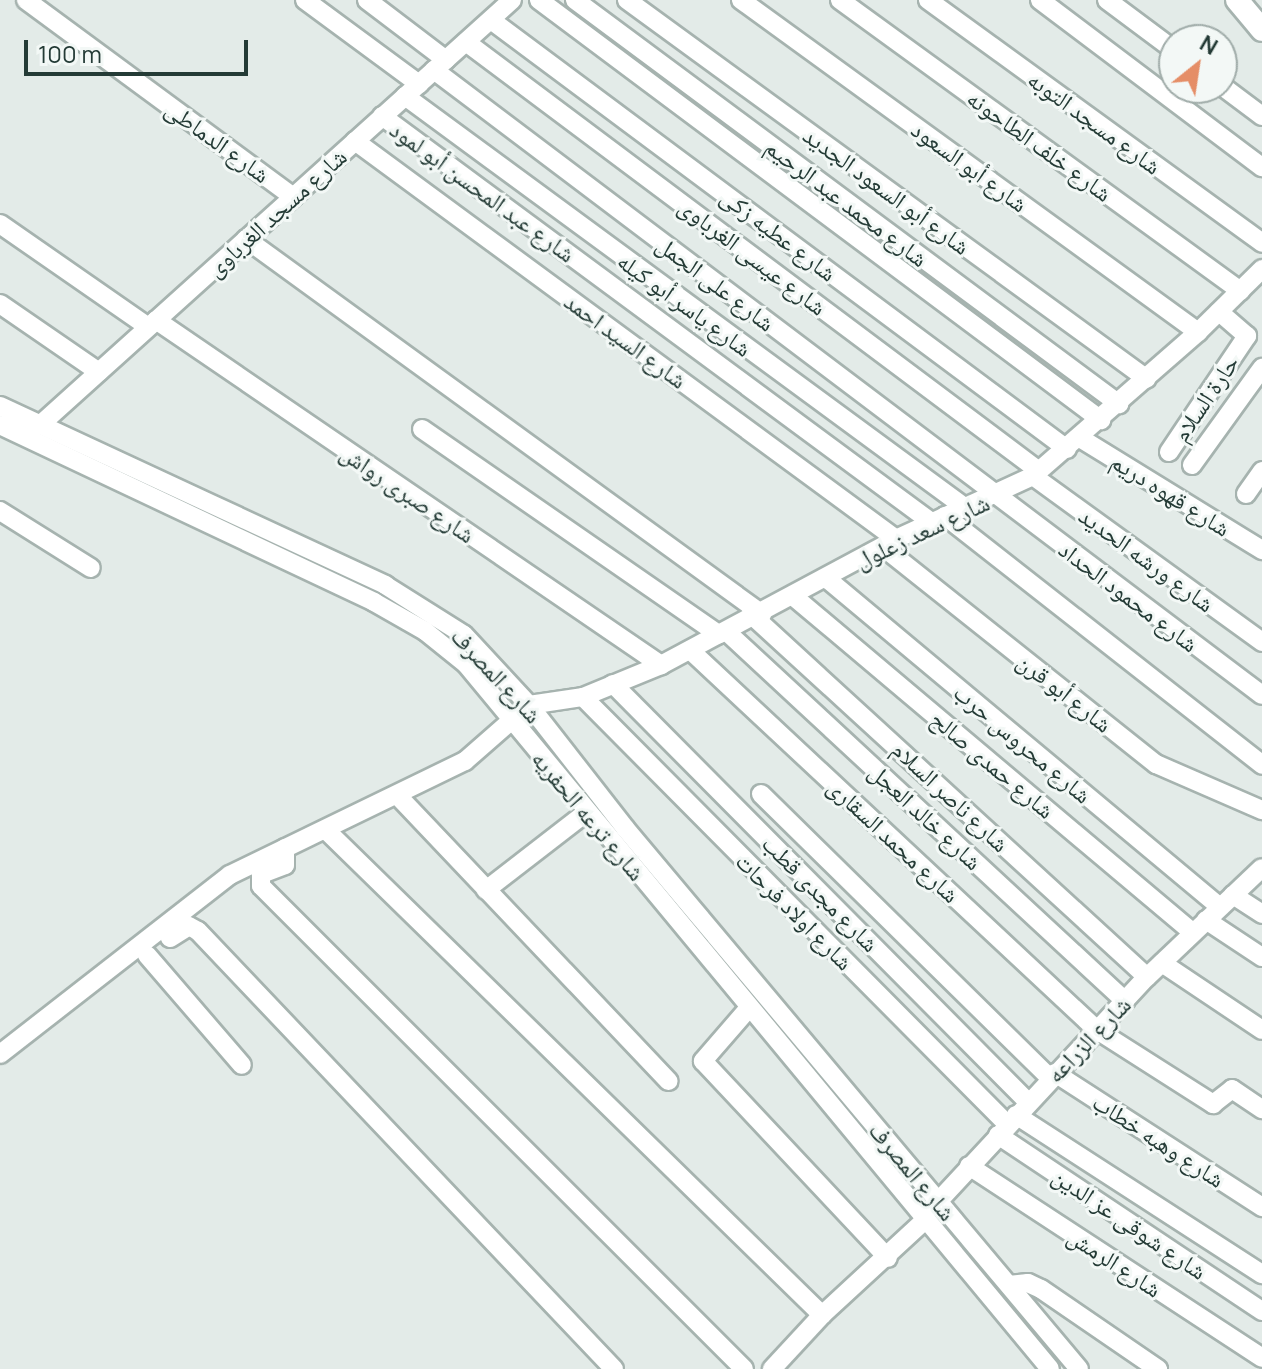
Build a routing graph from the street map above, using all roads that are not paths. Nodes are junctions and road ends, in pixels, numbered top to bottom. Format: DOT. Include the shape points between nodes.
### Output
graph roads {
  1 [pos="26,0"];
  2 [pos="305,0"];
  3 [pos="367,0"];
  4 [pos="539,0"];
  5 [pos="575,0"];
  6 [pos="627,0"];
  7 [pos="741,0"];
  8 [pos="840,0"];
  9 [pos="928,0"];
  10 [pos="1040,0"];
  11 [pos="1107,0"];
  12 [pos="1237,0"];
  13 [pos="508,1"];
  14 [pos="491,20"];
  15 [pos="1262,30"];
  16 [pos="1158,38"];
  17 [pos="466,42"];
  18 [pos="440,65"];
  19 [pos="412,90"];
  20 [pos="1238,98"];
  21 [pos="382,116"];
  22 [pos="1262,116"];
  23 [pos="355,141"];
  24 [pos="1262,167"];
  25 [pos="293,197"];
  26 [pos="0,224"];
  27 [pos="246,239"];
  28 [pos="1262,243"];
  29 [pos="1262,269"];
  30 [pos="1240,291"];
  31 [pos="0,304"];
  32 [pos="1219,312"];
  33 [pos="152,324"];
  34 [pos="1198,332"];
  35 [pos="1262,368"];
  36 [pos="99,372"];
  37 [pos="1147,379"];
  38 [pos="1119,404"];
  39 [pos="0,406"];
  40 [pos="1101,420"];
  41 [pos="0,425"];
  42 [pos="40,425"];
  43 [pos="422,429"];
  44 [pos="1074,444"];
  45 [pos="1169,452"];
  46 [pos="1192,465"];
  47 [pos="1262,471"];
  48 [pos="1036,474"];
  49 [pos="1246,494"];
  50 [pos="997,496"];
  51 [pos="967,509"];
  52 [pos="0,511"];
  53 [pos="938,519"];
  54 [pos="889,543"];
  55 [pos="1262,550"];
  56 [pos="91,568"];
  57 [pos="826,578"];
  58 [pos="793,596"];
  59 [pos="758,615"];
  60 [pos="723,634"];
  61 [pos="1262,642"];
  62 [pos="690,650"];
  63 [pos="661,665"];
  64 [pos="613,684"];
  65 [pos="1262,695"];
  66 [pos="583,697"];
  67 [pos="529,705"];
  68 [pos="508,718"];
  69 [pos="1262,765"];
  70 [pos="761,794"];
  71 [pos="398,796"];
  72 [pos="1262,810"];
  73 [pos="587,812"];
  74 [pos="328,832"];
  75 [pos="285,848"];
  76 [pos="1262,868"];
  77 [pos="486,890"];
  78 [pos="1213,913"];
  79 [pos="1262,914"];
  80 [pos="143,951"];
  81 [pos="1262,957"];
  82 [pos="1162,963"];
  83 [pos="1147,977"];
  84 [pos="1125,1001"];
  85 [pos="748,1009"];
  86 [pos="1097,1030"];
  87 [pos="1262,1030"];
  88 [pos="0,1054"];
  89 [pos="242,1065"];
  90 [pos="1053,1076"];
  91 [pos="668,1081"];
  92 [pos="1262,1109"];
  93 [pos="1012,1119"];
  94 [pos="969,1166"];
  95 [pos="938,1201"];
  96 [pos="1262,1207"];
  97 [pos="924,1219"];
  98 [pos="888,1258"];
  99 [pos="1262,1274"];
  100 [pos="1009,1285"];
  101 [pos="1262,1311"];
  102 [pos="822,1315"];
  103 [pos="1262,1358"];
  104 [pos="614,1369"];
  105 [pos="744,1369"];
  106 [pos="772,1369"];
  107 [pos="1050,1369"];
  108 [pos="1079,1369"];
  109 [pos="1158,1369"];
  1 -- 25 [label="street, شارع الدماطى"];
  2 -- 19 [label="street, شارع ياسر أبو كيله"];
  3 -- 18 [label="street, شارع على الجمل"];
  4 -- 40 [label="street"];
  5 -- 38 [label="street, شارع محمد عبد الرحيم"];
  6 -- 37 [label="street, شارع أبو السعود الجديد"];
  7 -- 34 [label="street, شارع أبو السعود"];
  8 -- 30 [label="street, شارع خلف الطاحونه"];
  9 -- 28 [label="street, شارع مسجد التوبه"];
  10 -- 24 [label="street"];
  11 -- 16 [label="street"];
  12 -- 15 [label="street"];
  13 -- 14 [label="street, شارع مسجد الغرباوى"];
  14 -- 17 [label="street, شارع مسجد الغرباوى"];
  14 -- 44 [label="street, شارع عطيه زكى"];
  17 -- 18 [label="street, شارع مسجد الغرباوى"];
  17 -- 48 [label="street, شارع عيسى الغرباوى"];
  18 -- 19 [label="street, شارع مسجد الغرباوى"];
  18 -- 50 [label="street, شارع على الجمل"];
  19 -- 21 [label="street, شارع مسجد الغرباوى"];
  19 -- 51 [label="street, شارع ياسر أبو كيله"];
  20 -- 22 [label="street"];
  21 -- 23 [label="street, شارع مسجد الغرباوى"];
  21 -- 53 [label="street, شارع عبد المحسن أبو لمود"];
  23 -- 25 [label="street, شارع مسجد الغرباوى"];
  23 -- 54 [label="street, شارع السيد احمد"];
  25 -- 27 [label="street, شارع مسجد الغرباوى"];
  26 -- 33 [label="street, شارع صبرى رواش"];
  27 -- 33 [label="street, شارع مسجد الغرباوى"];
  27 -- 59 [label="street, شارع ناصر السلام"];
  29 -- 30 [label="street, شارع سعد زعلول"];
  30 -- 32 [label="street, شارع سعد زعلول"];
  31 -- 36 [label="street"];
  32 -- 34 [label="street, شارع سعد زعلول"];
  32 -- 45 [label="street, حارة السلام" via="1247,336"];
  33 -- 36 [label="street, شارع مسجد الغرباوى"];
  33 -- 63 [label="street, شارع صبرى رواش"];
  34 -- 37 [label="street, شارع سعد زعلول"];
  35 -- 46 [label="street"];
  36 -- 42 [label="street, شارع مسجد الغرباوى"];
  37 -- 38 [label="street, شارع سعد زعلول"];
  38 -- 40 [label="street, شارع سعد زعلول"];
  39 -- 42 [label="street, شارع المصرف"];
  40 -- 44 [label="street, شارع سعد زعلول"];
  41 -- 68 [label="street, شارع ترعه الحفريه" via="398,614 466,664"];
  42 -- 67 [label="street, شارع المصرف" via="415,600 464,635"];
  43 -- 60 [label="street, شارع خالد العجل"];
  44 -- 48 [label="street, شارع سعد زعلول"];
  44 -- 55 [label="street, شارع قهوه دريم"];
  47 -- 49 [label="street"];
  48 -- 50 [label="street, شارع سعد زعلول"];
  48 -- 61 [label="street, شارع ورشه الحديد"];
  50 -- 51 [label="street, شارع سعد زعلول"];
  50 -- 65 [label="street, شارع محمود الحداد"];
  51 -- 53 [label="street, شارع سعد زعلول"];
  52 -- 56 [label="street"];
  53 -- 54 [label="street, شارع سعد زعلول"];
  53 -- 69 [label="street, شارع عبد المحسن أبو لمود"];
  54 -- 57 [label="street, شارع سعد زعلول"];
  54 -- 72 [label="street, شارع أبو قرن" via="1156,764"];
  57 -- 58 [label="street, شارع سعد زعلول"];
  57 -- 78 [label="street, شارع محروس حرب"];
  58 -- 59 [label="street, شارع سعد زعلول"];
  58 -- 78 [label="street, شارع حمدى صالح"];
  59 -- 60 [label="street, شارع سعد زعلول"];
  59 -- 83 [label="street, شارع ناصر السلام"];
  60 -- 62 [label="street, شارع سعد زعلول"];
  60 -- 84 [label="street, شارع خالد العجل"];
  62 -- 63 [label="street, شارع سعد زعلول"];
  62 -- 86 [label="street, شارع محمد السقارى"];
  63 -- 64 [label="street, شارع سعد زعلول"];
  64 -- 66 [label="street, شارع سعد زعلول"];
  64 -- 93 [label="street, شارع مجدى قطب"];
  66 -- 67 [label="street, شارع سعد زعلول"];
  66 -- 93 [label="street, شارع اولاد فرحات"];
  67 -- 68 [label="street"];
  67 -- 95 [label="street, شارع المصرف" via="625,828"];
  68 -- 71 [label="street" via="465,761"];
  68 -- 73 [label="street, شارع ترعه الحفريه"];
  70 -- 90 [label="street, شارع وهبه خطاب"];
  71 -- 74 [label="street"];
  71 -- 77 [label="street"];
  73 -- 77 [label="street"];
  73 -- 85 [label="street, شارع ترعه الحفريه"];
  74 -- 75 [label="street"];
  74 -- 102 [label="street"];
  75 -- 80 [label="street" via="230,875"];
  75 -- 105 [label="street" via="285,865 261,874 261,886"];
  76 -- 78 [label="street, شارع الزراعه"];
  77 -- 91 [label="street"];
  78 -- 79 [label="street"];
  78 -- 81 [label="street"];
  78 -- 82 [label="street, شارع الزراعه"];
  80 -- 88 [label="street"];
  80 -- 89 [label="street"];
  80 -- 104 [label="street" via="184,928 198,931"];
  82 -- 83 [label="street, شارع الزراعه"];
  82 -- 87 [label="street"];
  83 -- 84 [label="street, شارع الزراعه"];
  84 -- 86 [label="street, شارع الزراعه"];
  85 -- 97 [label="street, شارع ترعه الحفريه"];
  85 -- 98 [label="street" via="703,1061"];
  86 -- 90 [label="street, شارع الزراعه"];
  86 -- 92 [label="street, شارع محمد السقارى" via="1213,1104 1232,1089"];
  90 -- 93 [label="street, شارع الزراعه"];
  90 -- 96 [label="street, شارع وهبه خطاب"];
  93 -- 94 [label="street, شارع الزراعه"];
  93 -- 99 [label="street"];
  93 -- 101 [label="street, شارع شوقى عز الدين"];
  94 -- 95 [label="street, شارع الزراعه"];
  94 -- 103 [label="street, شارع الرمش"];
  95 -- 97 [label="street, شارع الزراعه"];
  95 -- 100 [label="street, شارع المصرف"];
  97 -- 98 [label="street, شارع الزراعه"];
  97 -- 107 [label="street, شارع ترعه الحفريه"];
  98 -- 102 [label="street, شارع الزراعه"];
  100 -- 108 [label="street, شارع المصرف"];
  100 -- 109 [label="street" via="1028,1283 1041,1289"];
  102 -- 106 [label="street, شارع الزراعه"];
}
